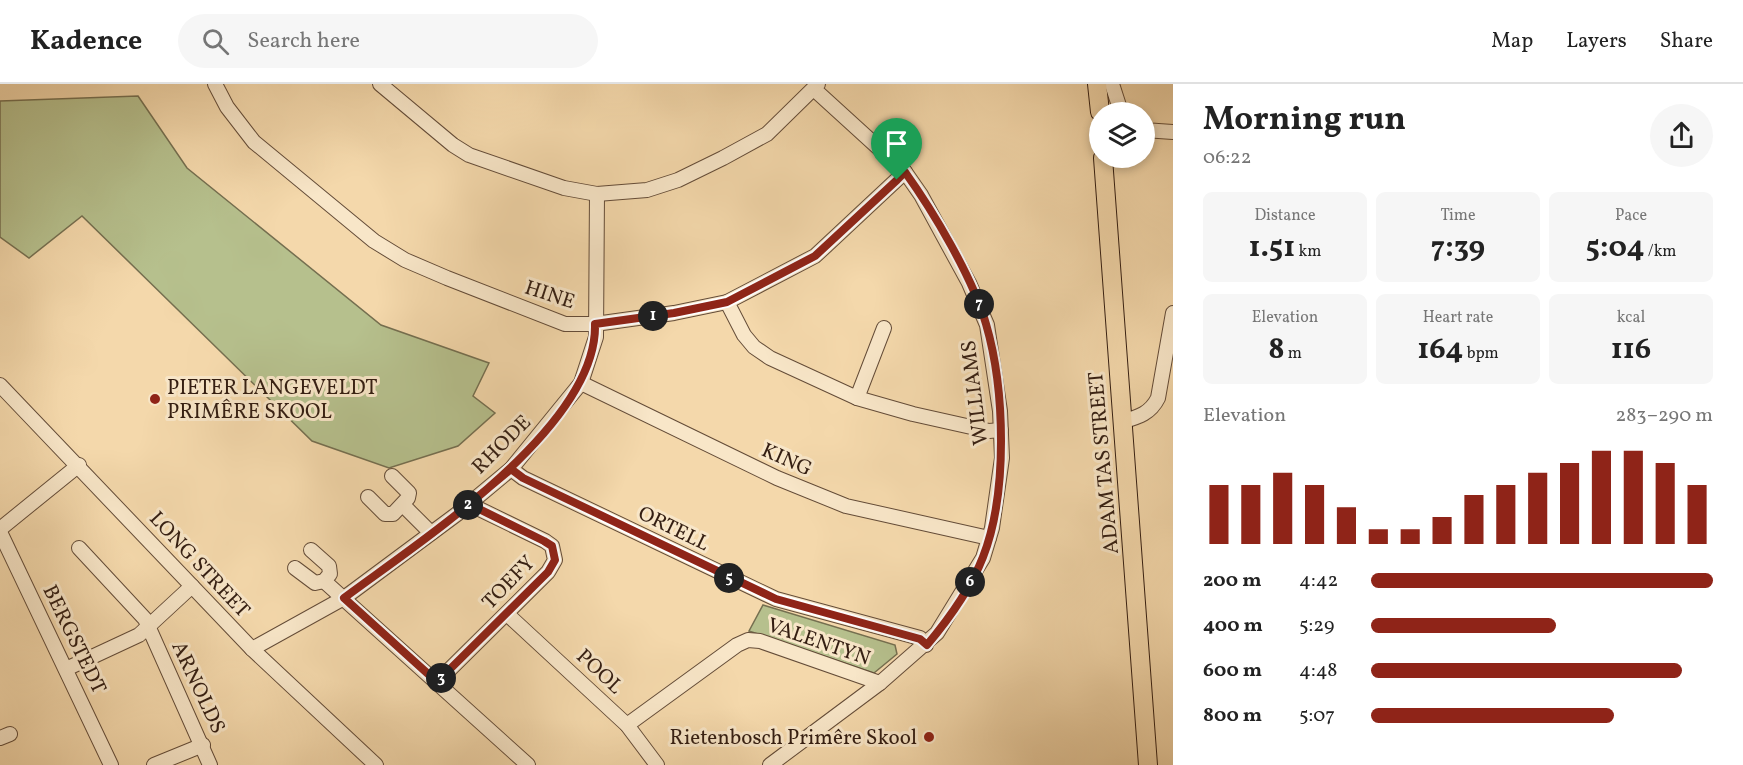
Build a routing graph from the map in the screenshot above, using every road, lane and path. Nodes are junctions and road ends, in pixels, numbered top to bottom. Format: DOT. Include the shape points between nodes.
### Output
graph roads {
  1 [pos="215,84"];
  2 [pos="380,84"];
  3 [pos="1097,84"];
  4 [pos="1112,84"];
  5 [pos="817,87"];
  6 [pos="1099,102"];
  7 [pos="1118,102"];
  8 [pos="1155,131"];
  9 [pos="1173,132"];
  10 [pos="1104,168"];
  11 [pos="905,172"];
  12 [pos="597,194"];
  13 [pos="727,302"];
  14 [pos="1173,313"];
  15 [pos="595,324"];
  16 [pos="884,328"];
  17 [pos="581,383"];
  18 [pos="0,385"];
  19 [pos="857,398"];
  20 [pos="1121,422"];
  21 [pos="1001,430"];
  22 [pos="79,465"];
  23 [pos="511,469"];
  24 [pos="392,476"];
  25 [pos="368,497"];
  26 [pos="469,504"];
  27 [pos="404,505"];
  28 [pos="0,531"];
  29 [pos="431,533"];
  30 [pos="989,538"];
  31 [pos="79,548"];
  32 [pos="311,550"];
  33 [pos="294,568"];
  34 [pos="324,581"];
  35 [pos="192,586"];
  36 [pos="344,598"];
  37 [pos="507,614"];
  38 [pos="149,627"];
  39 [pos="927,645"];
  40 [pos="252,649"];
  41 [pos="66,669"];
  42 [pos="437,682"];
  43 [pos="880,683"];
  44 [pos="627,725"];
  45 [pos="203,745"];
  46 [pos="372,764"];
  47 [pos="111,765"];
  48 [pos="154,765"];
  49 [pos="210,765"];
  50 [pos="528,765"];
  51 [pos="657,765"];
  52 [pos="770,765"];
  53 [pos="1148,765"];
  1 -- 15 [label="street, HINE" via="254,142 374,241 405,260 549,320"];
  2 -- 12 [label="street" via="453,145 470,154 564,188"];
  3 -- 6 [label="main road"];
  4 -- 7 [label="street"];
  5 -- 11 [label="street, WILLIAMS"];
  5 -- 12 [label="street" via="767,134 723,159 647,190"];
  8 -- 9 [label="street"];
  10 -- 20 [label="main road, ADAM TAS STREET"];
  11 -- 13 [label="street, HINE" via="815,256"];
  11 -- 21 [label="street, WILLIAMS" via="938,224 980,305 987,326"];
  12 -- 15 [label="street, RHODE"];
  13 -- 15 [label="street, HINE"];
  13 -- 19 [label="street" via="753,347"];
  14 -- 20 [label="street" via="1158,398 1153,408"];
  15 -- 17 [label="street, RHODE" via="596,337"];
  16 -- 19 [label="street"];
  17 -- 23 [label="street, RHODE"];
  17 -- 30 [label="street, KING" via="777,478 846,506"];
  18 -- 22 [label="street, LONG STREET"];
  19 -- 21 [label="street" via="989,431"];
  20 -- 53 [label="main road, ADAM TAS STREET"];
  21 -- 30 [label="street, WILLIAMS" via="1002,458"];
  22 -- 28 [label="street"];
  22 -- 35 [label="street, LONG STREET"];
  23 -- 26 [label="street, RHODE"];
  23 -- 39 [label="street, ORTELL" via="776,599 920,639"];
  24 -- 27 [label="street" via="409,493"];
  25 -- 27 [label="street" via="389,516"];
  26 -- 29 [label="street, RHODE"];
  26 -- 37 [label="street, TOEFY" via="544,541 555,553 548,572"];
  27 -- 29 [label="street"];
  28 -- 41 [label="street, BERGSTEDT"];
  29 -- 36 [label="street, RHODE"];
  30 -- 39 [label="street, WILLIAMS" via="964,592"];
  31 -- 38 [label="street, ARNOLDS"];
  32 -- 34 [label="street" via="329,566 330,574"];
  33 -- 34 [label="street" via="315,583"];
  34 -- 36 [label="street"];
  35 -- 38 [label="street"];
  35 -- 40 [label="street, LONG STREET"];
  36 -- 40 [label="street, RHODE"];
  36 -- 42 [label="street"];
  37 -- 42 [label="street, TOEFY"];
  37 -- 44 [label="street, POOL"];
  38 -- 41 [label="street"];
  38 -- 45 [label="street, ARNOLDS"];
  39 -- 43 [label="street, WILLIAMS"];
  40 -- 46 [label="street, LONG STREET"];
  41 -- 47 [label="street, BERGSTEDT"];
  42 -- 50 [label="street"];
  43 -- 44 [label="street, VALENTYN" via="748,640 705,666"];
  43 -- 52 [label="street, WILLIAMS"];
  44 -- 51 [label="street, POOL"];
  45 -- 48 [label="street"];
  45 -- 49 [label="street, ARNOLDS"];
}
